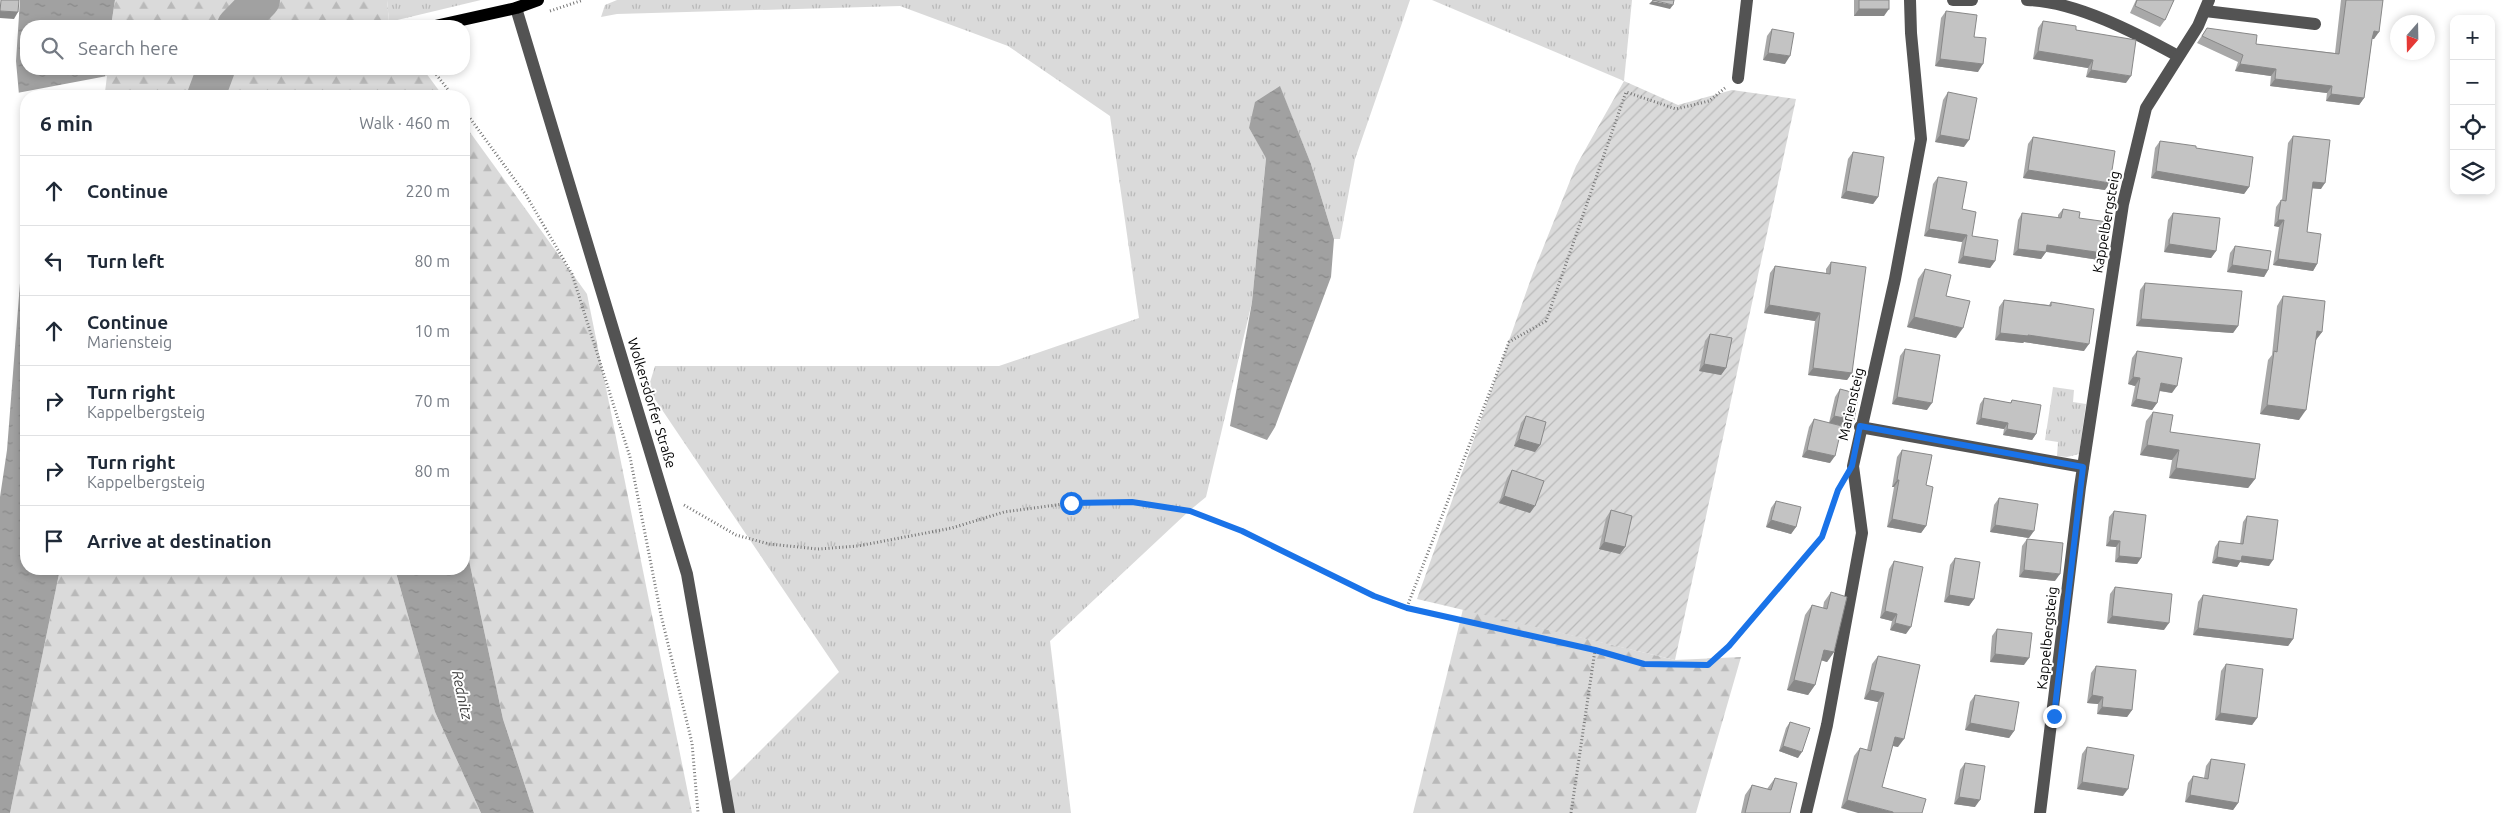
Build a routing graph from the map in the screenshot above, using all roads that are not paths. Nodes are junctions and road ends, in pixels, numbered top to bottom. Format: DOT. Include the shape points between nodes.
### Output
graph roads {
  1 [pos="538,0"];
  2 [pos="1747,0"];
  3 [pos="1910,0"];
  4 [pos="1953,0"];
  5 [pos="1972,0"];
  6 [pos="2027,0"];
  7 [pos="2045,0"];
  8 [pos="2207,5"];
  9 [pos="516,8"];
  10 [pos="462,20"];
  11 [pos="2315,24"];
  12 [pos="2178,56"];
  13 [pos="1738,78"];
  14 [pos="1860,426"];
  15 [pos="2083,467"];
  16 [pos="730,813"];
  17 [pos="1806,813"];
  18 [pos="2040,813"];
  1 -- 9 [label="main road"];
  2 -- 13 [label="street"];
  3 -- 14 [label="street, Mariensteig" via="1921,140 1895,279"];
  4 -- 5 [label="street"];
  6 -- 7 [label="street"];
  7 -- 12 [label="street" via="2132,32"];
  8 -- 11 [label="street"];
  8 -- 12 [label="street, Kappelbergsteig"];
  9 -- 10 [label="main road"];
  9 -- 16 [label="street, Wolkersdorfer Straße" via="687,574"];
  12 -- 15 [label="street, Kappelbergsteig" via="2146,108 2123,204"];
  14 -- 15 [label="street"];
  14 -- 17 [label="street, Mariensteig" via="1852,466 1862,533 1827,725"];
  15 -- 18 [label="street, Kappelbergsteig"];
}
